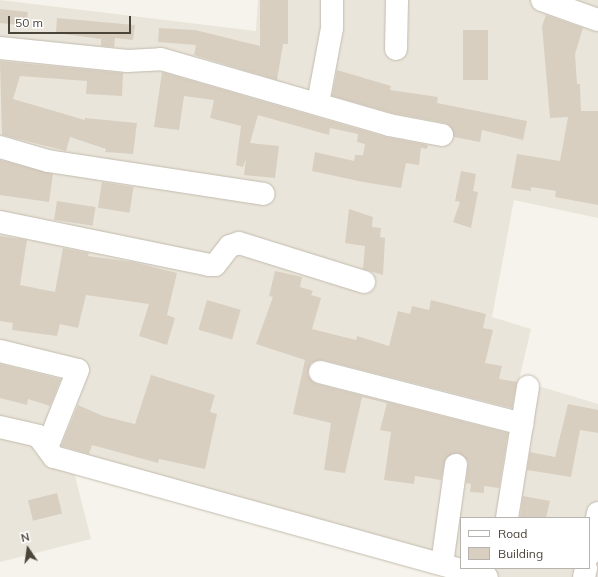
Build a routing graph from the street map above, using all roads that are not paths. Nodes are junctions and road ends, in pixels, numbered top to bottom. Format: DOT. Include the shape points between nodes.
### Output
graph roads {
  1 [pos="332,0"];
  2 [pos="397,0"];
  3 [pos="542,0"];
  4 [pos="598,20"];
  5 [pos="0,48"];
  6 [pos="396,49"];
  7 [pos="318,103"];
  8 [pos="442,135"];
  9 [pos="0,147"];
  10 [pos="263,194"];
  11 [pos="0,222"];
  12 [pos="364,282"];
  13 [pos="0,351"];
  14 [pos="320,372"];
  15 [pos="528,387"];
  16 [pos="522,424"];
  17 [pos="0,427"];
  18 [pos="48,445"];
  19 [pos="456,465"];
  20 [pos="598,513"];
  21 [pos="507,517"];
  22 [pos="590,550"];
  23 [pos="442,564"];
  24 [pos="487,577"];
  1 -- 7 [label="street" via="332,28"];
  2 -- 6 [label="street"];
  3 -- 4 [label="street"];
  5 -- 7 [label="street" via="127,61 161,59"];
  7 -- 8 [label="street" via="389,125"];
  9 -- 10 [label="street" via="48,161"];
  11 -- 12 [label="street" via="209,265 215,265 230,246 239,243"];
  13 -- 18 [label="street" via="78,370"];
  14 -- 16 [label="street"];
  15 -- 16 [label="street"];
  16 -- 21 [label="street"];
  17 -- 18 [label="street" via="38,436"];
  18 -- 23 [label="street" via="48,451 54,457"];
  19 -- 23 [label="street"];
  20 -- 22 [label="street"];
  23 -- 24 [label="street"];
}
